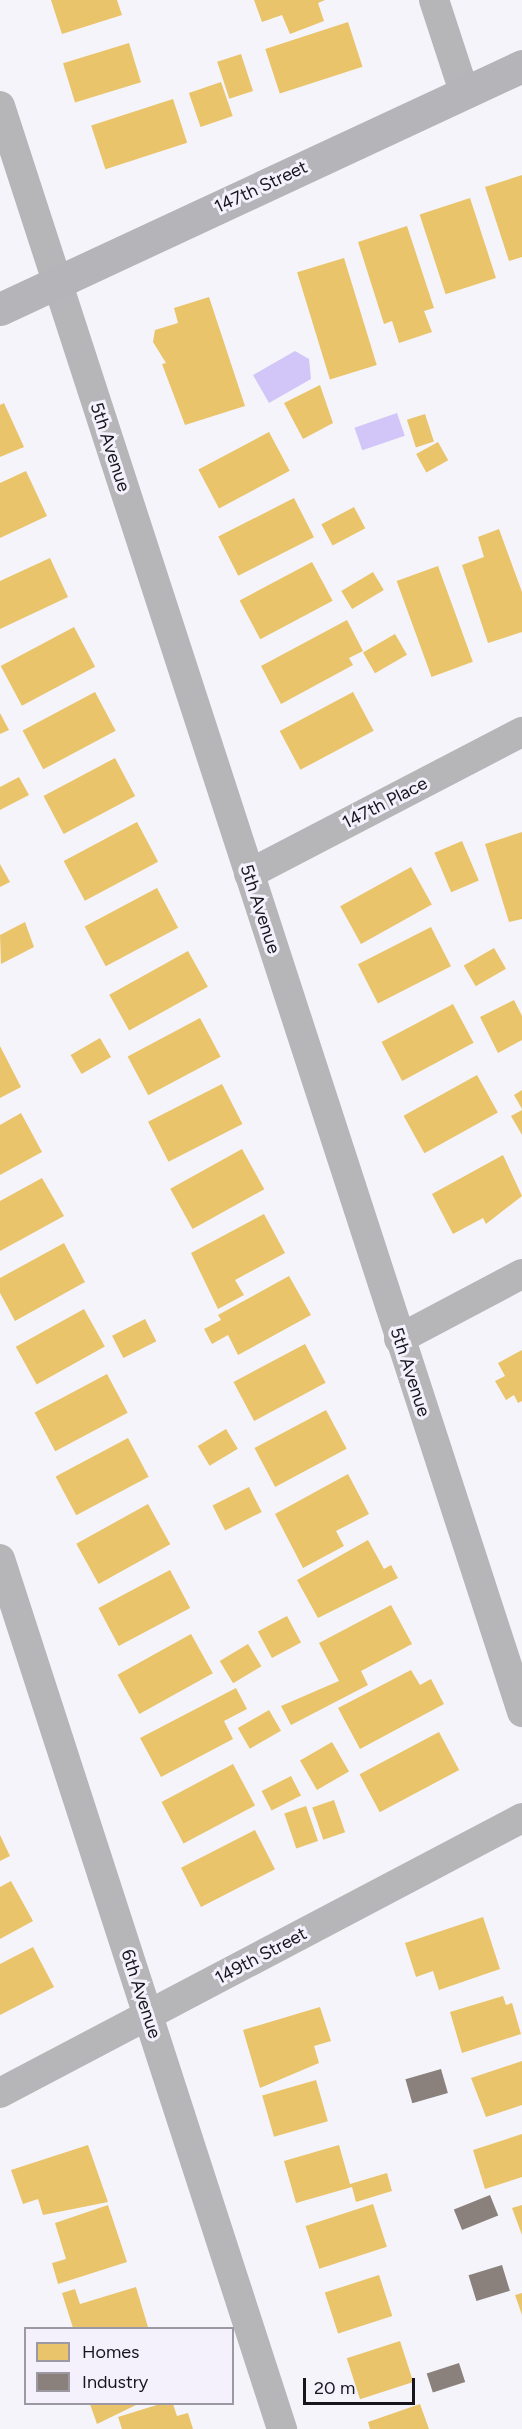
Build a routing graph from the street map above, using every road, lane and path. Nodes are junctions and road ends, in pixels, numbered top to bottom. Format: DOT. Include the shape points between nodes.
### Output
graph roads {
  1 [pos="434,0"];
  2 [pos="522,66"];
  3 [pos="464,92"];
  4 [pos="0,106"];
  5 [pos="57,283"];
  6 [pos="0,309"];
  7 [pos="522,732"];
  8 [pos="249,874"];
  9 [pos="522,1274"];
  10 [pos="399,1339"];
  11 [pos="0,1559"];
  12 [pos="522,1712"];
  13 [pos="522,1818"];
  14 [pos="148,2016"];
  15 [pos="0,2093"];
  16 [pos="282,2429"];
  1 -- 3 [label="street"];
  2 -- 3 [label="street, 147th Street"];
  3 -- 5 [label="street, 147th Street"];
  4 -- 5 [label="street, 5th Avenue"];
  5 -- 6 [label="street, 147th Street"];
  5 -- 8 [label="street, 5th Avenue"];
  7 -- 8 [label="street, 147th Place"];
  8 -- 10 [label="street, 5th Avenue"];
  9 -- 10 [label="street"];
  10 -- 12 [label="street, 5th Avenue"];
  11 -- 14 [label="street, 6th Avenue"];
  13 -- 14 [label="street, 149th Street"];
  14 -- 15 [label="street, 149th Street"];
  14 -- 16 [label="street, 6th Avenue"];
}
